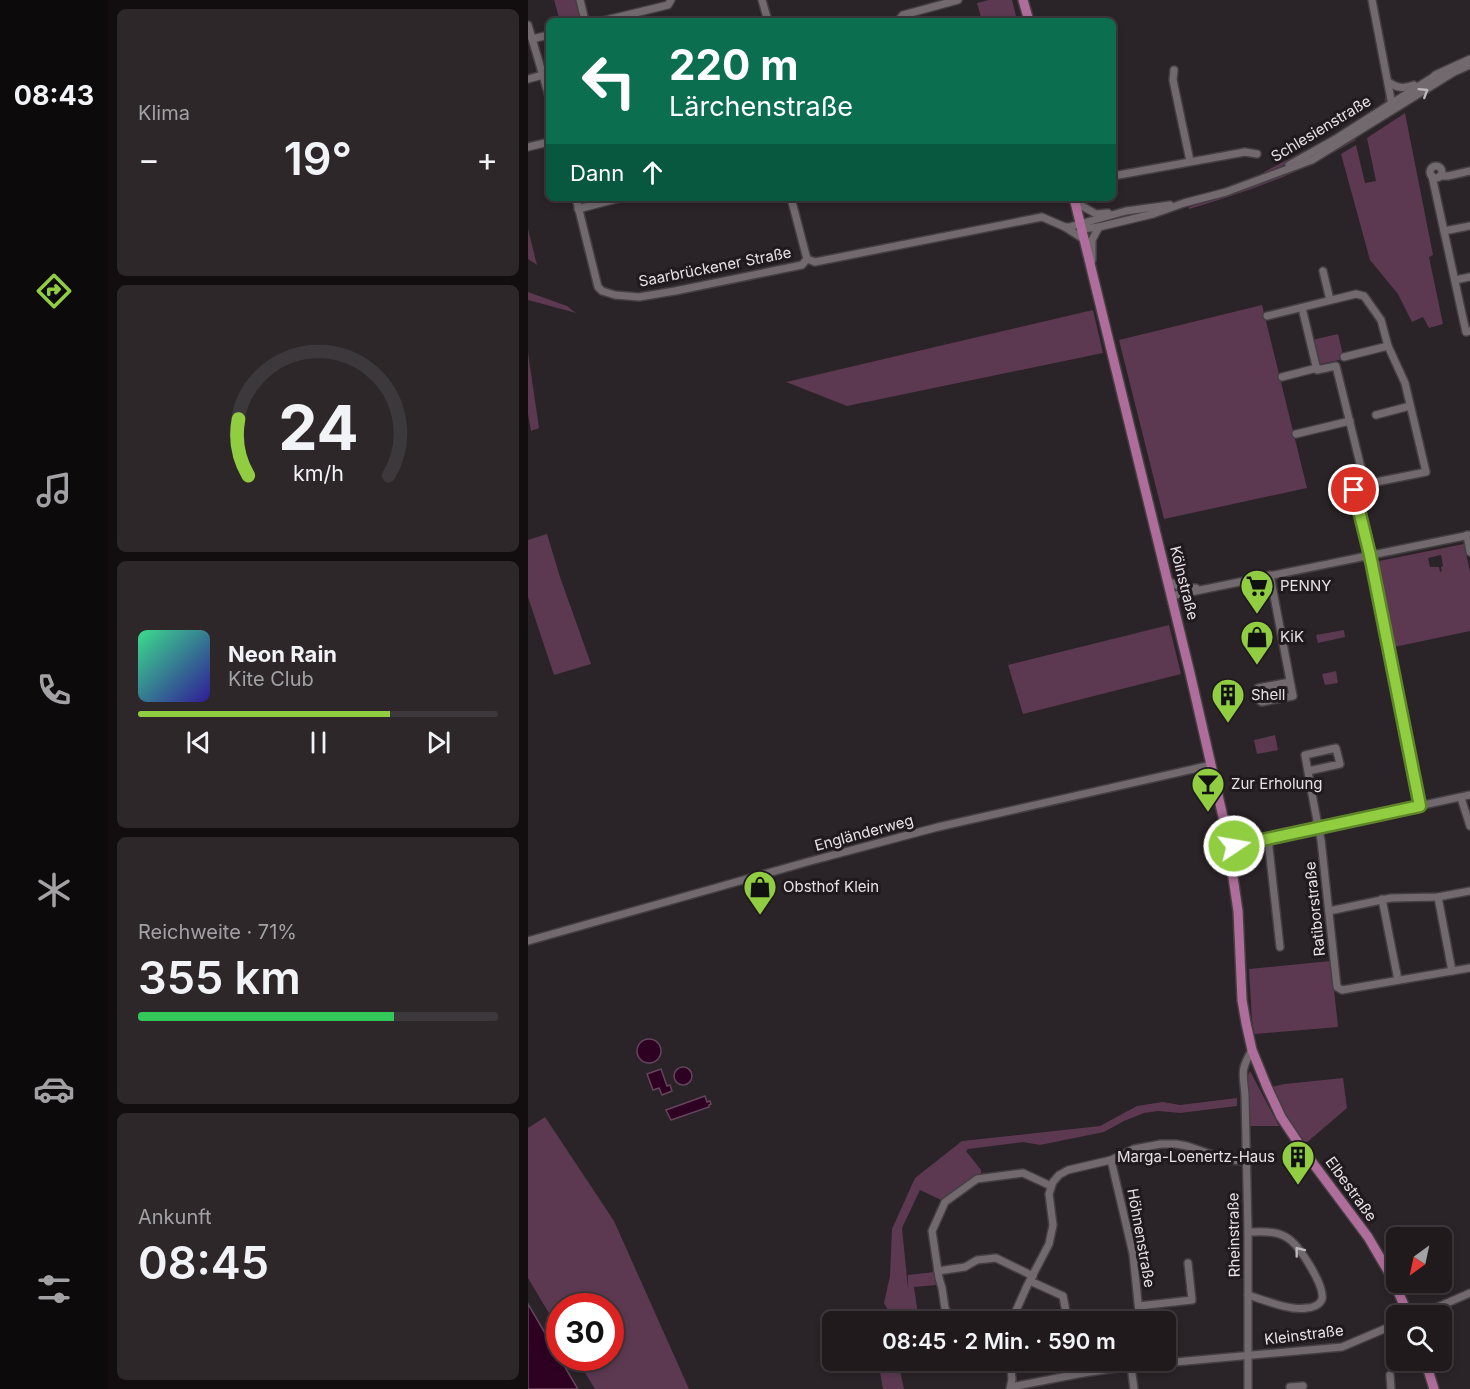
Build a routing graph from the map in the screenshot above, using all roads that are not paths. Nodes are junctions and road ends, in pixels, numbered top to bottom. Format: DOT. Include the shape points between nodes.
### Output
graph roads {
  1 [pos="580,0"];
  2 [pos="671,0"];
  3 [pos="762,0"];
  4 [pos="958,0"];
  5 [pos="1023,0"];
  6 [pos="1372,0"];
  7 [pos="584,18"];
  8 [pos="614,18"];
  9 [pos="767,18"];
  10 [pos="900,18"];
  11 [pos="1028,18"];
  12 [pos="528,25"];
  13 [pos="546,36"];
  14 [pos="532,39"];
  15 [pos="1470,59"];
  16 [pos="1470,65"];
  17 [pos="1174,70"];
  18 [pos="1437,74"];
  19 [pos="543,75"];
  20 [pos="528,79"];
  21 [pos="1388,82"];
  22 [pos="546,86"];
  23 [pos="1392,102"];
  24 [pos="1393,111"];
  25 [pos="546,143"];
  26 [pos="528,147"];
  27 [pos="1257,154"];
  28 [pos="1190,161"];
  29 [pos="1470,171"];
  30 [pos="1116,175"];
  31 [pos="1262,179"];
  32 [pos="577,201"];
  33 [pos="609,201"];
  34 [pos="792,201"];
  35 [pos="1075,201"];
  36 [pos="1076,201"];
  37 [pos="1184,203"];
  38 [pos="578,209"];
  39 [pos="1126,211"];
  40 [pos="1082,226"];
  41 [pos="1470,226"];
  42 [pos="1065,227"];
  43 [pos="1100,227"];
  44 [pos="1444,231"];
  45 [pos="1085,240"];
  46 [pos="807,259"];
  47 [pos="1323,271"];
  48 [pos="1092,272"];
  49 [pos="1470,277"];
  50 [pos="1455,280"];
  51 [pos="1330,300"];
  52 [pos="1302,308"];
  53 [pos="1267,316"];
  54 [pos="1470,331"];
  55 [pos="1388,346"];
  56 [pos="1344,357"];
  57 [pos="1317,368"];
  58 [pos="1282,377"];
  59 [pos="1410,406"];
  60 [pos="1376,415"];
  61 [pos="1350,421"];
  62 [pos="1296,435"];
  63 [pos="1365,484"];
  64 [pos="1468,535"];
  65 [pos="1470,552"];
  66 [pos="1370,555"];
  67 [pos="1270,575"];
  68 [pos="1168,581"];
  69 [pos="1208,588"];
  70 [pos="1171,596"];
  71 [pos="1290,682"];
  72 [pos="1211,765"];
  73 [pos="1308,771"];
  74 [pos="1470,795"];
  75 [pos="1461,798"];
  76 [pos="1420,806"];
  77 [pos="1470,826"];
  78 [pos="1318,828"];
  79 [pos="1268,839"];
  80 [pos="1229,848"];
  81 [pos="1470,891"];
  82 [pos="1438,897"];
  83 [pos="1382,900"];
  84 [pos="1329,911"];
  85 [pos="528,941"];
  86 [pos="1280,947"];
  87 [pos="1470,968"];
  88 [pos="1452,971"];
  89 [pos="1242,979"];
  90 [pos="1398,980"];
  91 [pos="1252,1050"];
  92 [pos="1257,1062"];
  93 [pos="1244,1080"];
  94 [pos="1112,1160"];
  95 [pos="1246,1161"];
  96 [pos="1051,1186"];
  97 [pos="1248,1232"];
  98 [pos="1188,1263"];
  99 [pos="938,1271"];
  100 [pos="1032,1279"];
  101 [pos="1470,1293"];
  102 [pos="1248,1295"];
  103 [pos="1404,1305"];
  104 [pos="1442,1305"];
  105 [pos="1138,1306"];
  106 [pos="946,1311"];
  107 [pos="1015,1311"];
  108 [pos="1066,1311"];
  109 [pos="1139,1311"];
  110 [pos="1386,1328"];
  111 [pos="1247,1355"];
  112 [pos="1176,1360"];
  113 [pos="1011,1371"];
  114 [pos="1097,1371"];
  115 [pos="1132,1371"];
  116 [pos="1428,1371"];
  117 [pos="1083,1373"];
  118 [pos="1390,1375"];
  119 [pos="1303,1386"];
  120 [pos="1010,1388"];
  121 [pos="1134,1389"];
  122 [pos="1248,1389"];
  123 [pos="1290,1389"];
  124 [pos="1391,1389"];
  125 [pos="1434,1389"];
  1 -- 7 [label="street"];
  2 -- 8 [label="street" via="668,5"];
  3 -- 9 [label="street"];
  4 -- 10 [label="street"];
  5 -- 11 [label="main road"];
  6 -- 21 [label="street"];
  12 -- 14 [label="street"];
  13 -- 14 [label="street"];
  14 -- 19 [label="street"];
  15 -- 18 [label="street, Schlesienstraße"];
  24 -- 16 [label="street, Schlesienstraße, one-way"];
  17 -- 28 [label="street"];
  18 -- 21 [label="street, Schlesienstraße" via="1404,88"];
  18 -- 23 [label="street, Schlesienstraße"];
  19 -- 20 [label="street"];
  19 -- 22 [label="street"];
  21 -- 23 [label="street"];
  23 -- 24 [label="street, Schlesienstraße"];
  23 -- 31 [label="street, Schlesienstraße"];
  24 -- 31 [label="street, Schlesienstraße" via="1312,160"];
  25 -- 26 [label="street"];
  27 -- 28 [label="street" via="1245,152"];
  28 -- 30 [label="street"];
  29 -- 44 [label="street" via="1436,176"];
  31 -- 37 [label="street, Schlesienstraße"];
  32 -- 38 [label="street, Saarbrückener Straße"];
  33 -- 38 [label="street"];
  34 -- 46 [label="street"];
  35 -- 40 [label="main road, Kölnstraße"];
  36 -- 39 [label="street" via="1096,214"];
  37 -- 39 [label="street, Schlesienstraße"];
  37 -- 43 [label="street, Schlesienstraße"];
  38 -- 46 [label="street, Saarbrückener Straße" via="598,287 615,295 639,297 675,291 802,265"];
  39 -- 40 [label="street, Schlesienstraße"];
  40 -- 42 [label="street, Saarbrückener Straße"];
  40 -- 43 [label="street, Schlesienstraße"];
  40 -- 45 [label="main road, Kölnstraße"];
  41 -- 44 [label="street"];
  42 -- 45 [label="street, Saarbrückener Straße"];
  42 -- 46 [label="street, Saarbrückener Straße" via="1042,217 815,262"];
  43 -- 48 [label="street" via="1092,240"];
  44 -- 50 [label="street"];
  45 -- 48 [label="main road, Kölnstraße"];
  47 -- 51 [label="street"];
  48 -- 68 [label="main road, Kölnstraße"];
  49 -- 50 [label="street"];
  50 -- 54 [label="street" via="1466,332"];
  51 -- 52 [label="street"];
  51 -- 55 [label="street" via="1364,296 1381,320"];
  52 -- 53 [label="street"];
  52 -- 57 [label="street"];
  55 -- 56 [label="street"];
  55 -- 59 [label="street" via="1405,383"];
  57 -- 58 [label="street"];
  57 -- 61 [label="street" via="1336,366"];
  59 -- 60 [label="street"];
  59 -- 63 [label="street" via="1426,472"];
  61 -- 62 [label="street"];
  61 -- 63 [label="street"];
  63 -- 66 [label="street" via="1354,490"];
  64 -- 65 [label="street"];
  64 -- 66 [label="street"];
  66 -- 67 [label="street"];
  66 -- 76 [label="street"];
  67 -- 69 [label="street"];
  67 -- 71 [label="street"];
  68 -- 69 [label="street" via="1182,588"];
  68 -- 70 [label="main road, Kölnstraße"];
  69 -- 70 [label="street"];
  70 -- 72 [label="main road, Kölnstraße"];
  71 -- 71 [label="street" via="1258,688 1259,700 1293,696"];
  72 -- 80 [label="main road, Kölnstraße"];
  72 -- 85 [label="street, Engländerweg" via="938,827"];
  73 -- 73 [label="street" via="1305,754 1336,748 1340,764"];
  73 -- 78 [label="street, Ratiborstraße"];
  74 -- 75 [label="street"];
  75 -- 76 [label="street"];
  75 -- 77 [label="street"];
  76 -- 78 [label="street"];
  78 -- 79 [label="street"];
  78 -- 84 [label="street, Ratiborstraße"];
  79 -- 80 [label="street"];
  79 -- 86 [label="street"];
  80 -- 89 [label="main road, Kölnstraße"];
  81 -- 82 [label="street"];
  82 -- 83 [label="street"];
  82 -- 88 [label="street"];
  83 -- 84 [label="street"];
  83 -- 90 [label="street"];
  84 -- 90 [label="street, Ratiborstraße" via="1338,988"];
  87 -- 88 [label="street"];
  88 -- 90 [label="street"];
  89 -- 91 [label="main road, Elbestraße"];
  91 -- 92 [label="main road, Elbestraße"];
  91 -- 93 [label="street, Rheinstraße" via="1243,1068"];
  92 -- 93 [label="street" via="1246,1071"];
  92 -- 103 [label="main road, Elbestraße" via="1281,1117 1368,1237"];
  93 -- 95 [label="street, Rheinstraße"];
  94 -- 95 [label="street" via="1134,1149 1176,1144 1228,1160"];
  94 -- 96 [label="street" via="1068,1170"];
  94 -- 105 [label="street, Höhnenstraße" via="1133,1254"];
  95 -- 97 [label="street, Rheinstraße"];
  96 -- 99 [label="street" via="1023,1173 977,1179 945,1202 932,1232"];
  96 -- 100 [label="street" via="1053,1225 1049,1244"];
  97 -- 102 [label="street, Rheinstraße"];
  102 -- 97 [label="street, one-way" via="1306,1309 1322,1298 1310,1266 1291,1240 1272,1232"];
  98 -- 105 [label="street" via="1192,1300"];
  99 -- 100 [label="street" via="996,1258"];
  99 -- 106 [label="street"];
  100 -- 107 [label="street"];
  100 -- 108 [label="street" via="1063,1296"];
  101 -- 104 [label="street"];
  102 -- 111 [label="street, Rheinstraße"];
  105 -- 109 [label="street, Höhnenstraße"];
  110 -- 111 [label="street, Kleinstraße" via="1342,1347"];
  111 -- 112 [label="street, Kleinstraße"];
  111 -- 122 [label="street, Rheinstraße"];
  113 -- 120 [label="street"];
  114 -- 117 [label="street, Kleinstraße"];
  115 -- 121 [label="street"];
  116 -- 125 [label="main road"];
  117 -- 120 [label="street, Kleinstraße"];
  118 -- 124 [label="street"];
  119 -- 123 [label="street"];
}
